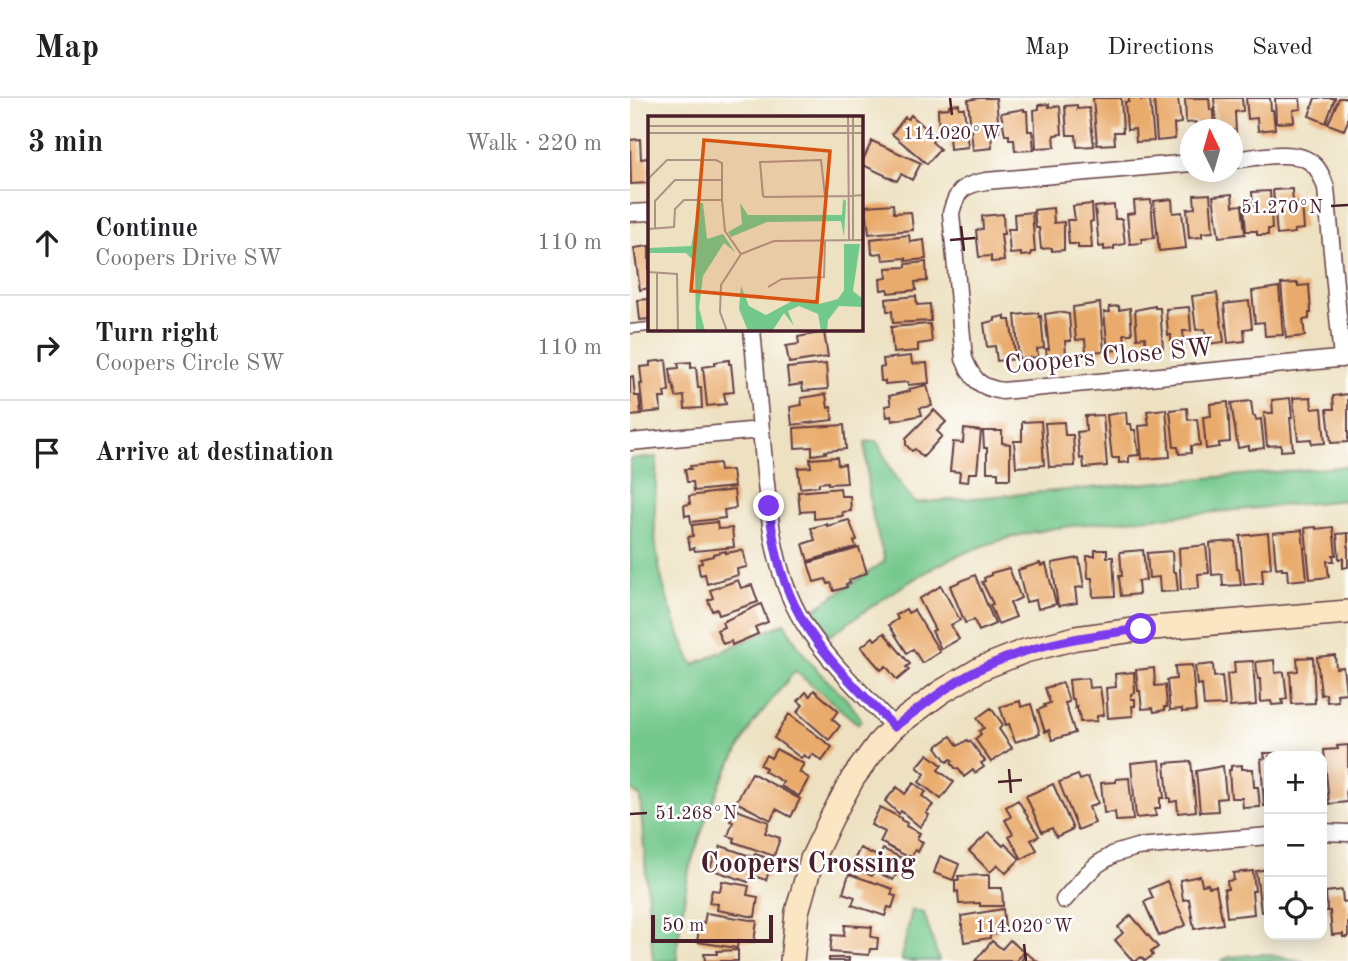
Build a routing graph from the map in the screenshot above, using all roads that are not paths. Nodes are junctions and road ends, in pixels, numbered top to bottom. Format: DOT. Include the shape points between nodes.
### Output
graph roads {
  1 [pos="1243,159"];
  2 [pos="1180,164"];
  3 [pos="648,212"];
  4 [pos="630,213"];
  5 [pos="648,327"];
  6 [pos="630,329"];
  7 [pos="752,331"];
  8 [pos="1345,358"];
  9 [pos="761,430"];
  10 [pos="630,442"];
  11 [pos="1348,612"];
  12 [pos="894,727"];
  13 [pos="1327,832"];
  14 [pos="1348,833"];
  15 [pos="1264,836"];
  16 [pos="1064,900"];
  17 [pos="792,961"];
  1 -- 8 [label="street, Coopers Close SW" via="1302,156 1321,174"];
  2 -- 8 [label="street, Coopers Close SW" via="986,181 962,189 951,213 964,359 979,384 1002,391"];
  3 -- 4 [label="street"];
  5 -- 6 [label="lane"];
  7 -- 9 [label="street"];
  9 -- 10 [label="street"];
  9 -- 12 [label="street" via="774,545 794,605 843,673"];
  11 -- 12 [label="street" via="1141,629 1025,650 941,692"];
  12 -- 17 [label="street" via="853,778 812,859 797,912"];
  13 -- 14 [label="street"];
  15 -- 16 [label="street" via="1137,847 1114,854 1087,874"];
}
